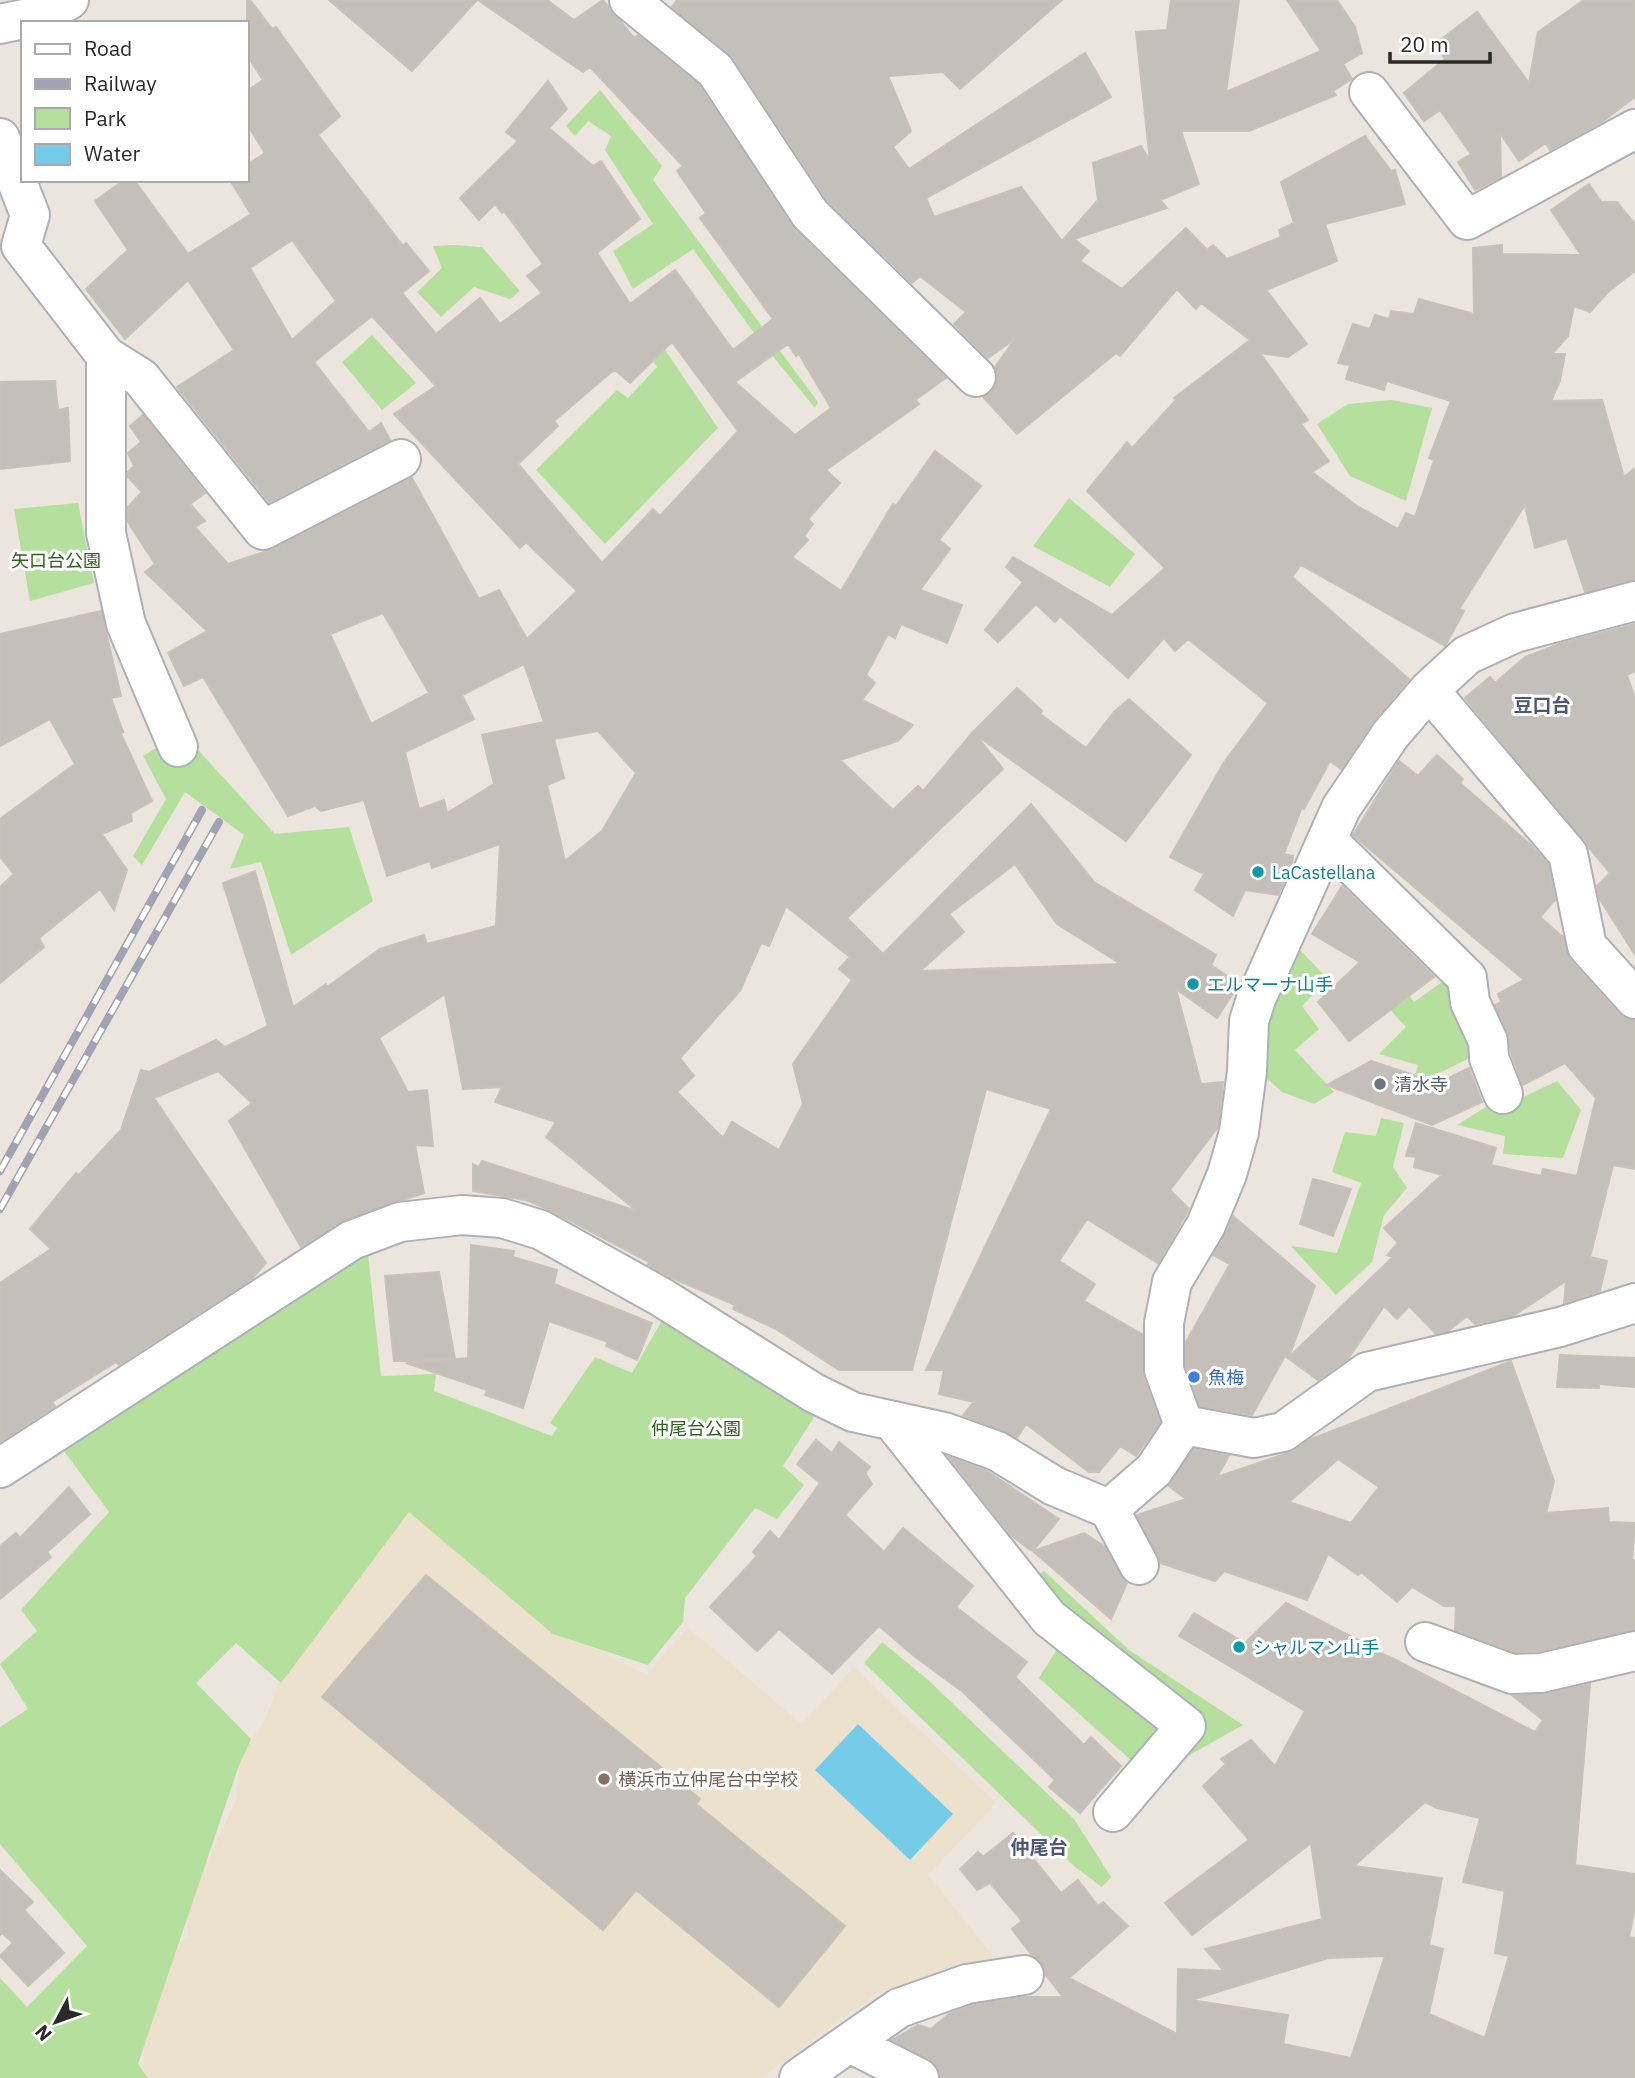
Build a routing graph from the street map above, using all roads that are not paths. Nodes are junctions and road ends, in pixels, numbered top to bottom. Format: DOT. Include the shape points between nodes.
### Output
graph roads {
  1 [pos="69,0"];
  2 [pos="629,0"];
  3 [pos="0,24"];
  4 [pos="1369,92"];
  5 [pos="1635,129"];
  6 [pos="0,138"];
  7 [pos="106,356"];
  8 [pos="976,377"];
  9 [pos="401,459"];
  10 [pos="1635,601"];
  11 [pos="1429,690"];
  12 [pos="178,747"];
  13 [pos="1328,841"];
  14 [pos="1635,999"];
  15 [pos="1503,1094"];
  16 [pos="1635,1303"];
  17 [pos="893,1422"];
  18 [pos="1184,1425"];
  19 [pos="0,1468"];
  20 [pos="1109,1509"];
  21 [pos="1139,1565"];
  22 [pos="1425,1642"];
  23 [pos="1635,1651"];
  24 [pos="1113,1812"];
  25 [pos="1024,1975"];
  26 [pos="850,2043"];
  27 [pos="799,2078"];
  28 [pos="919,2078"];
  1 -- 3 [label="street" via="39,16"];
  2 -- 8 [label="street" via="715,71 810,214"];
  4 -- 5 [label="street" via="1467,220"];
  6 -- 7 [label="street" via="30,215 21,246"];
  7 -- 9 [label="street" via="141,378 263,530"];
  7 -- 12 [label="street" via="106,533 126,624"];
  10 -- 11 [label="street" via="1515,633 1467,655"];
  11 -- 13 [label="street" via="1391,734 1341,808"];
  11 -- 14 [label="street" via="1568,854 1587,946"];
  13 -- 15 [label="street" via="1466,978"];
  13 -- 18 [label="street" via="1249,1021 1242,1108 1227,1174 1206,1225 1172,1282 1164,1323 1164,1370"];
  16 -- 18 [label="street" via="1560,1327 1367,1372 1283,1432 1254,1438"];
  17 -- 19 [label="street" via="853,1412 814,1393 661,1297 541,1230 502,1218 462,1215 400,1222 352,1240"];
  17 -- 20 [label="street" via="944,1432 997,1451 1055,1486"];
  17 -- 24 [label="street" via="1049,1618 1186,1726"];
  18 -- 20 [label="street" via="1154,1470"];
  20 -- 21 [label="street"];
  22 -- 23 [label="street" via="1512,1674 1541,1673"];
  25 -- 26 [label="street" via="967,1984 899,2008"];
  26 -- 27 [label="street"];
  26 -- 28 [label="street"];
}
